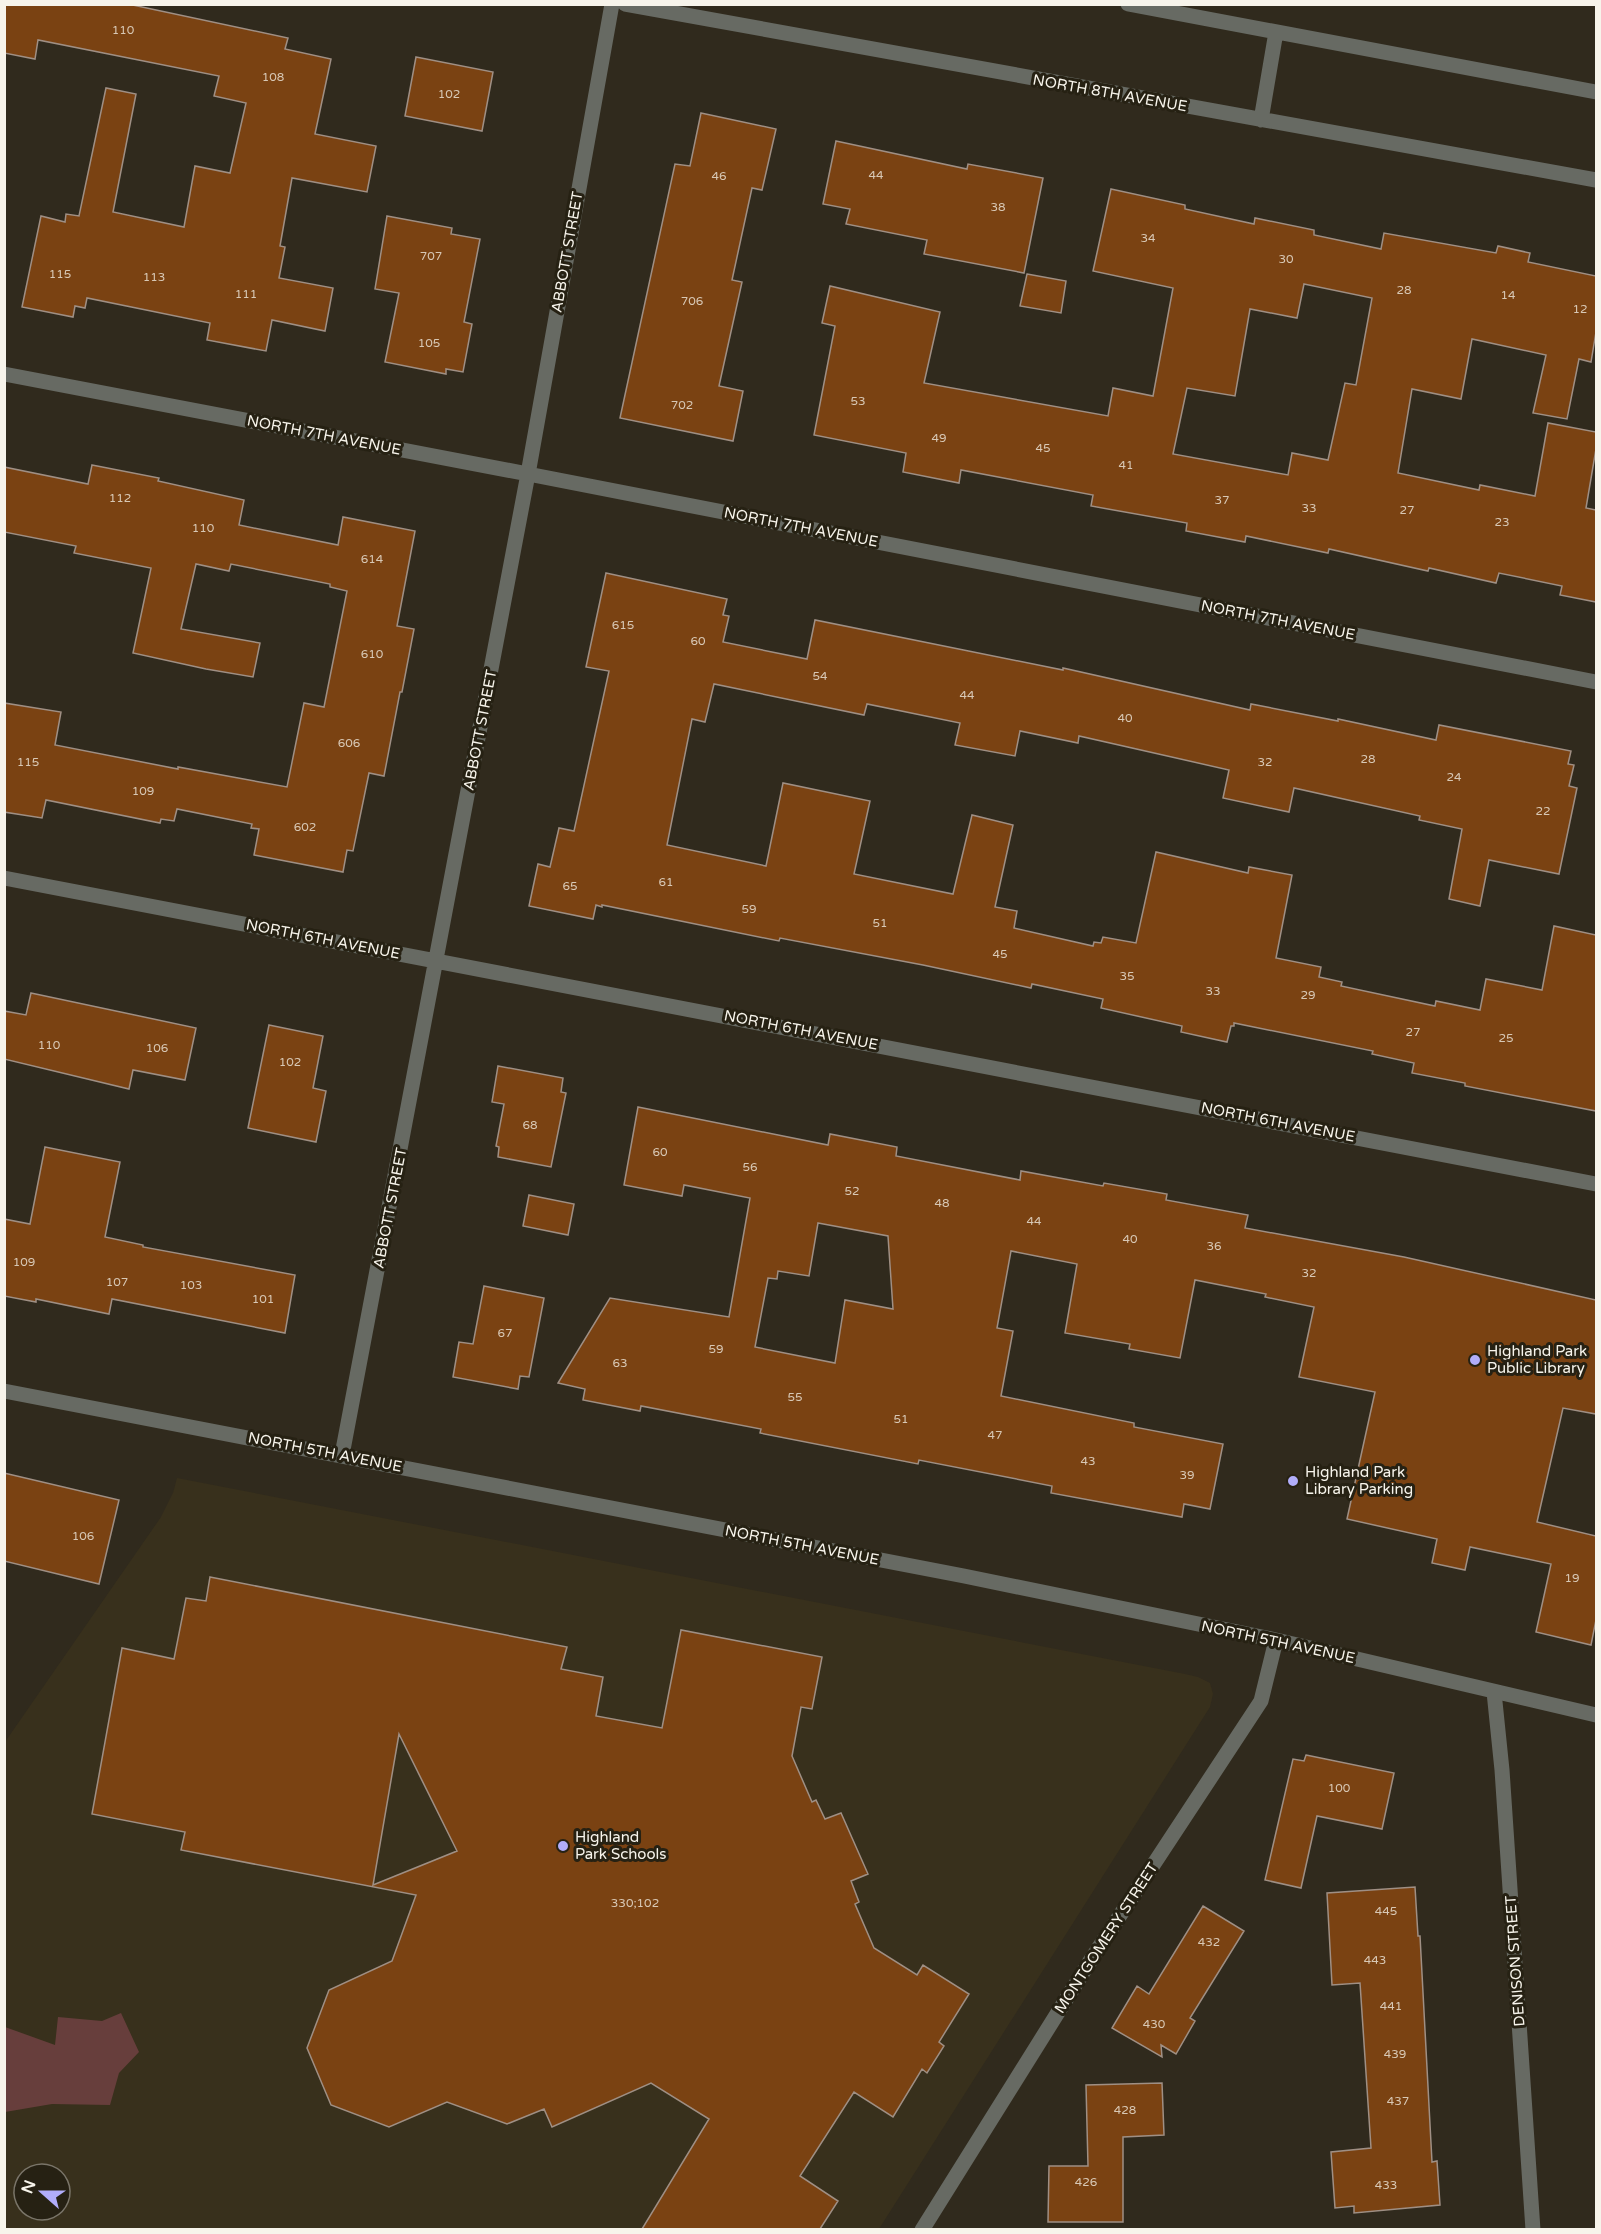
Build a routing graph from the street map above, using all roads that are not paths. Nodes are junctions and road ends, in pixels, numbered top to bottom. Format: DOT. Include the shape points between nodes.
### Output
graph roads {
  1 [pos="612,4"];
  2 [pos="625,4"];
  3 [pos="1128,4"];
  4 [pos="1276,32"];
  5 [pos="1596,92"];
  6 [pos="1261,120"];
  7 [pos="1596,180"];
  8 [pos="4,374"];
  9 [pos="528,474"];
  10 [pos="1596,682"];
  11 [pos="4,878"];
  12 [pos="436,961"];
  13 [pos="1596,1184"];
  14 [pos="4,1391"];
  15 [pos="342,1455"];
  16 [pos="1276,1640"];
  17 [pos="1494,1692"];
  18 [pos="1596,1715"];
  19 [pos="922,2229"];
  20 [pos="1533,2229"];
  1 -- 9 [label="street, ABBOTT STREET"];
  2 -- 6 [label="street, NORTH 8TH AVENUE"];
  3 -- 4 [label="street"];
  4 -- 5 [label="street"];
  4 -- 6 [label="street"];
  6 -- 7 [label="street, NORTH 8TH AVENUE"];
  8 -- 9 [label="street, NORTH 7TH AVENUE"];
  9 -- 10 [label="street, NORTH 7TH AVENUE"];
  9 -- 12 [label="street, ABBOTT STREET"];
  11 -- 12 [label="street, NORTH 6TH AVENUE"];
  12 -- 13 [label="street, NORTH 6TH AVENUE"];
  12 -- 15 [label="street, ABBOTT STREET"];
  14 -- 15 [label="street, NORTH 5TH AVENUE"];
  15 -- 16 [label="street, NORTH 5TH AVENUE"];
  16 -- 17 [label="street, NORTH 5TH AVENUE"];
  16 -- 19 [label="street, MONTGOMERY STREET" via="1261,1701 1092,1958"];
  17 -- 18 [label="street, NORTH 5TH AVENUE"];
  17 -- 20 [label="street, DENISON STREET"];
}
